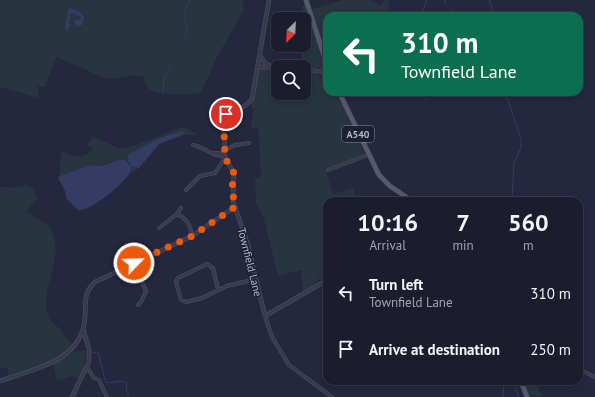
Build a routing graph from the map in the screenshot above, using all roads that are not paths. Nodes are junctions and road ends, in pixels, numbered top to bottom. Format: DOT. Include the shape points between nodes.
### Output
graph roads {
  1 [pos="269,0"];
  2 [pos="306,0"];
  3 [pos="323,53"];
  4 [pos="260,54"];
  5 [pos="271,66"];
  6 [pos="271,66"];
  7 [pos="258,67"];
  8 [pos="311,71"];
  9 [pos="323,72"];
  10 [pos="340,96"];
  11 [pos="249,143"];
  12 [pos="193,145"];
  13 [pos="225,154"];
  14 [pos="368,155"];
  15 [pos="328,170"];
  16 [pos="186,190"];
  17 [pos="407,197"];
  18 [pos="235,207"];
  19 [pos="181,208"];
  20 [pos="177,214"];
  21 [pos="160,228"];
  22 [pos="192,236"];
  23 [pos="134,263"];
  24 [pos="256,279"];
  25 [pos="323,282"];
  26 [pos="218,290"];
  27 [pos="138,304"];
  28 [pos="265,316"];
  29 [pos="83,328"];
  30 [pos="78,340"];
  31 [pos="86,340"];
  32 [pos="87,367"];
  33 [pos="583,371"];
  34 [pos="595,377"];
  35 [pos="0,381"];
  36 [pos="522,385"];
  37 [pos="72,397"];
  38 [pos="108,397"];
  39 [pos="332,397"];
  40 [pos="527,397"];
  1 -- 4 [label="street, Townfield Lane"];
  2 -- 3 [label="main road"];
  4 -- 5 [label="street" via="265,63"];
  4 -- 7 [label="street, Townfield Lane"];
  6 -- 7 [label="street"];
  7 -- 13 [label="street, Townfield Lane" via="250,103 232,109 226,114"];
  8 -- 9 [label="street"];
  10 -- 14 [label="main road, A540"];
  11 -- 13 [label="street" via="236,145"];
  12 -- 13 [label="street" via="218,156"];
  13 -- 16 [label="street" via="215,173 200,176"];
  13 -- 18 [label="street, Townfield Lane" via="234,173 232,188"];
  14 -- 15 [label="street"];
  14 -- 17 [label="main road, A540" via="384,180"];
  18 -- 22 [label="street"];
  18 -- 24 [label="street, Townfield Lane"];
  19 -- 20 [label="street"];
  20 -- 21 [label="street"];
  20 -- 22 [label="street" via="187,219"];
  22 -- 23 [label="street"];
  23 -- 27 [label="street" via="146,291"];
  23 -- 29 [label="street" via="106,275 90,286 86,294"];
  24 -- 26 [label="street"];
  24 -- 28 [label="street, Townfield Lane"];
  25 -- 28 [label="street"];
  26 -- 26 [label="street" via="186,302 181,300 176,282 178,278 207,264 213,268"];
  28 -- 39 [label="street, Townfield Lane" via="272,337 289,365"];
  29 -- 30 [label="street"];
  29 -- 31 [label="street"];
  30 -- 31 [label="street"];
  30 -- 35 [label="street" via="70,351 51,362"];
  31 -- 32 [label="street" via="89,357"];
  32 -- 37 [label="street"];
  32 -- 38 [label="street" via="94,378 99,380"];
  33 -- 34 [label="street"];
  36 -- 40 [label="main road"];
}
